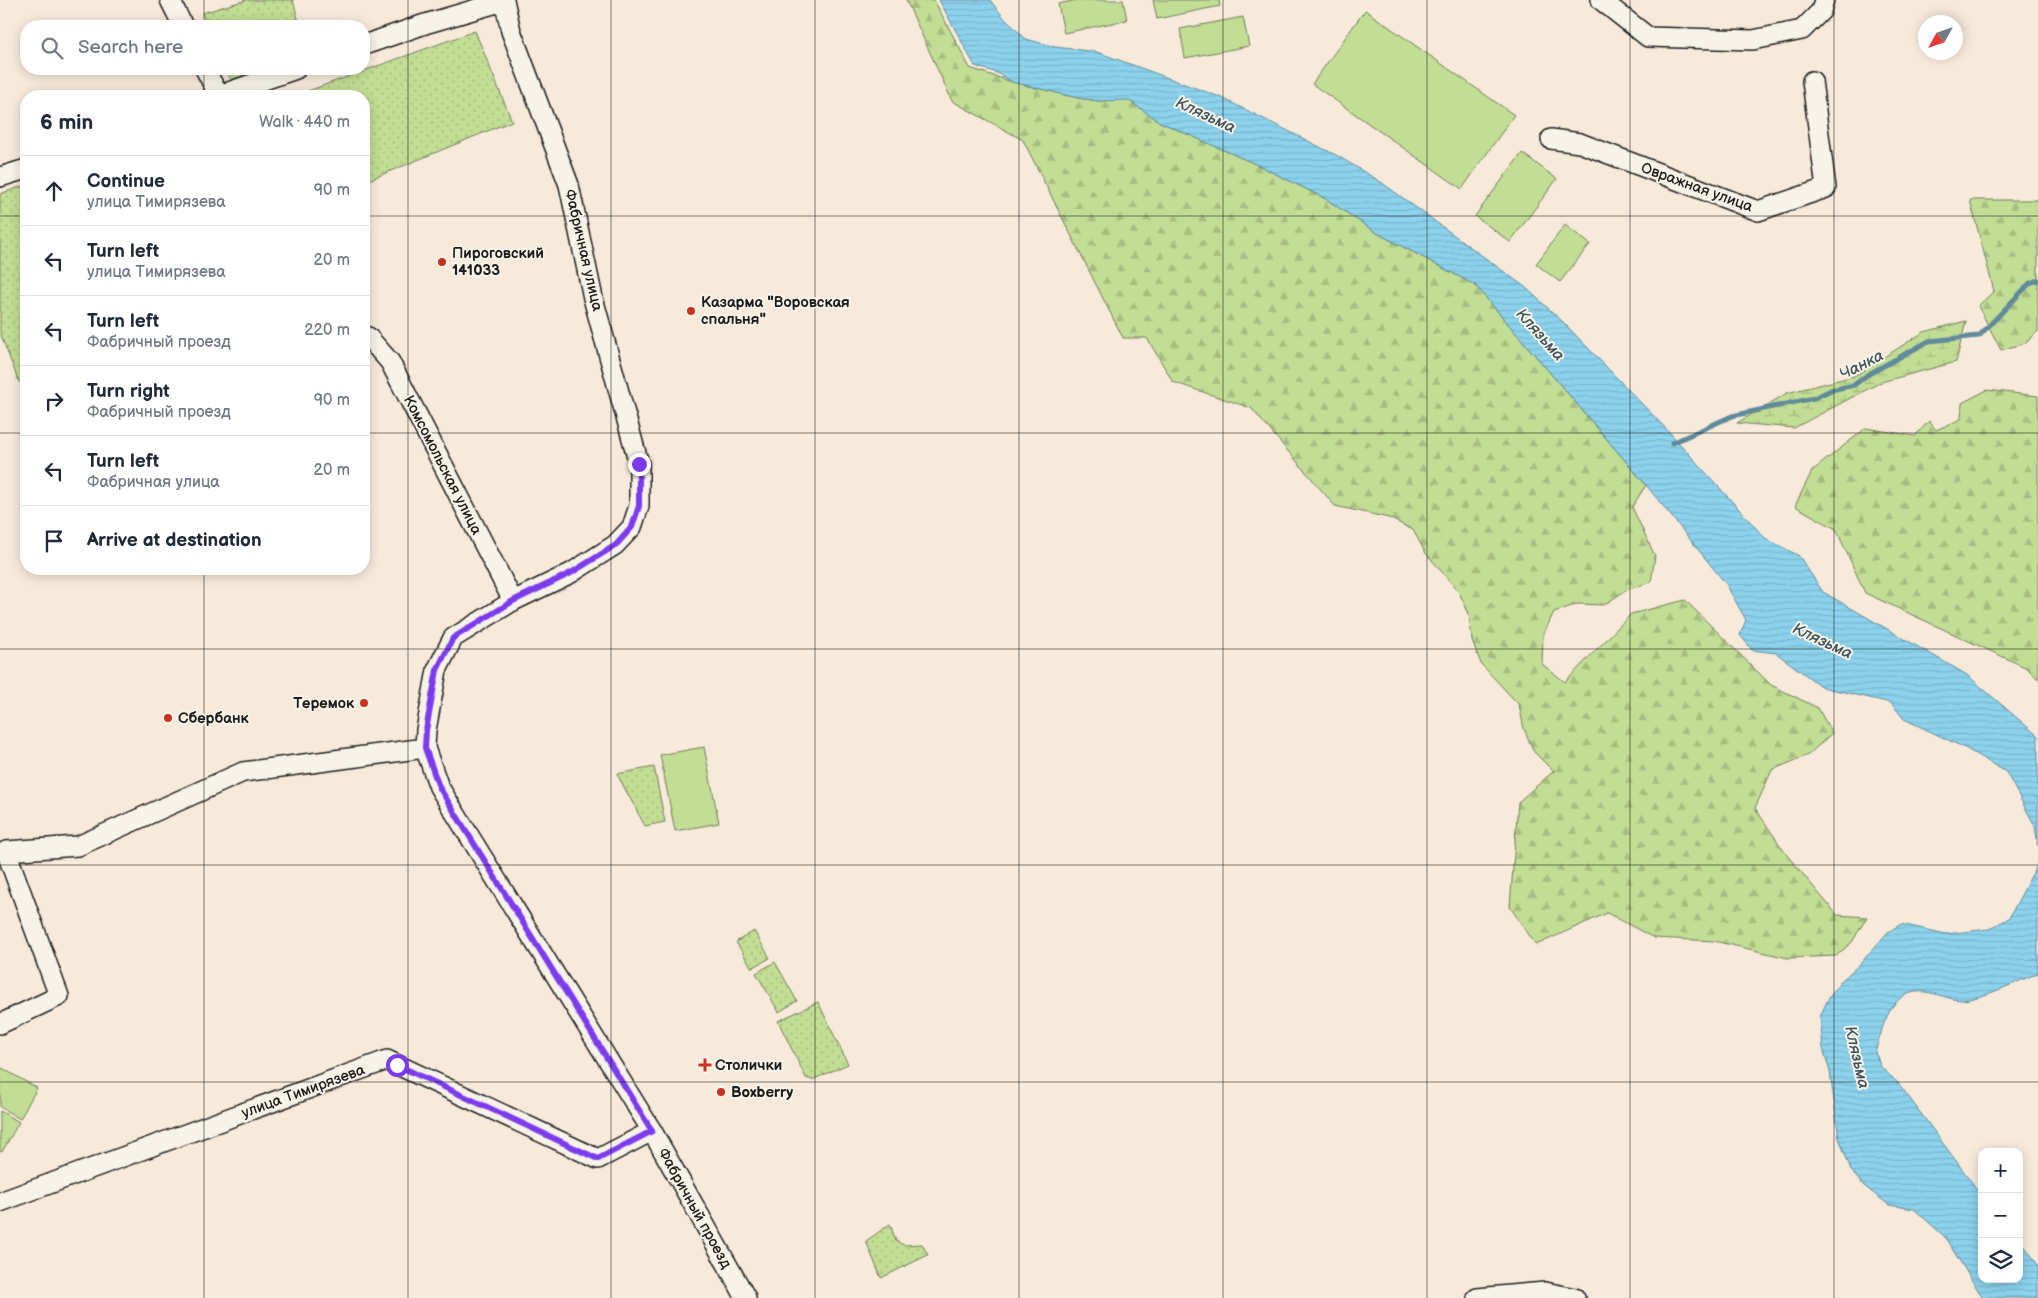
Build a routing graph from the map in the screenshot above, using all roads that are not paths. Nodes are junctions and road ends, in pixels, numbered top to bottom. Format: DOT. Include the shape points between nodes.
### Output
graph roads {
  1 [pos="170,0"];
  2 [pos="504,0"];
  3 [pos="1601,0"];
  4 [pos="1824,0"];
  5 [pos="180,20"];
  6 [pos="370,44"];
  7 [pos="208,75"];
  8 [pos="279,75"];
  9 [pos="1812,81"];
  10 [pos="215,90"];
  11 [pos="235,90"];
  12 [pos="1551,139"];
  13 [pos="20,171"];
  14 [pos="0,177"];
  15 [pos="370,339"];
  16 [pos="639,506"];
  17 [pos="513,601"];
  18 [pos="425,748"];
  19 [pos="0,1024"];
  20 [pos="652,1131"];
  21 [pos="0,1202"];
  22 [pos="746,1298"];
  23 [pos="1476,1298"];
  24 [pos="1575,1298"];
  1 -- 5 [label="street"];
  2 -- 6 [label="street"];
  2 -- 16 [label="street, Фабричная улица" via="511,31 570,185 593,298 639,464"];
  3 -- 4 [label="street" via="1648,37 1753,40 1802,30 1821,10"];
  7 -- 10 [label="street"];
  8 -- 11 [label="street"];
  9 -- 12 [label="street, Овражная улица" via="1826,188 1758,210 1580,143"];
  13 -- 14 [label="street"];
  15 -- 17 [label="street, Комсомольская улица" via="390,362"];
  16 -- 17 [label="street, Фабричный проезд" via="632,527 616,545 571,573"];
  17 -- 18 [label="street, Фабричный проезд" via="453,638 437,670"];
  18 -- 19 [label="street" via="243,772 78,846 6,851 59,996"];
  18 -- 20 [label="street, Фабричный проезд" via="439,787"];
  20 -- 21 [label="street, улица Тимирязева" via="598,1159 387,1060"];
  20 -- 22 [label="street, Фабричный проезд"];
  23 -- 24 [label="street" via="1545,1292"];
}
